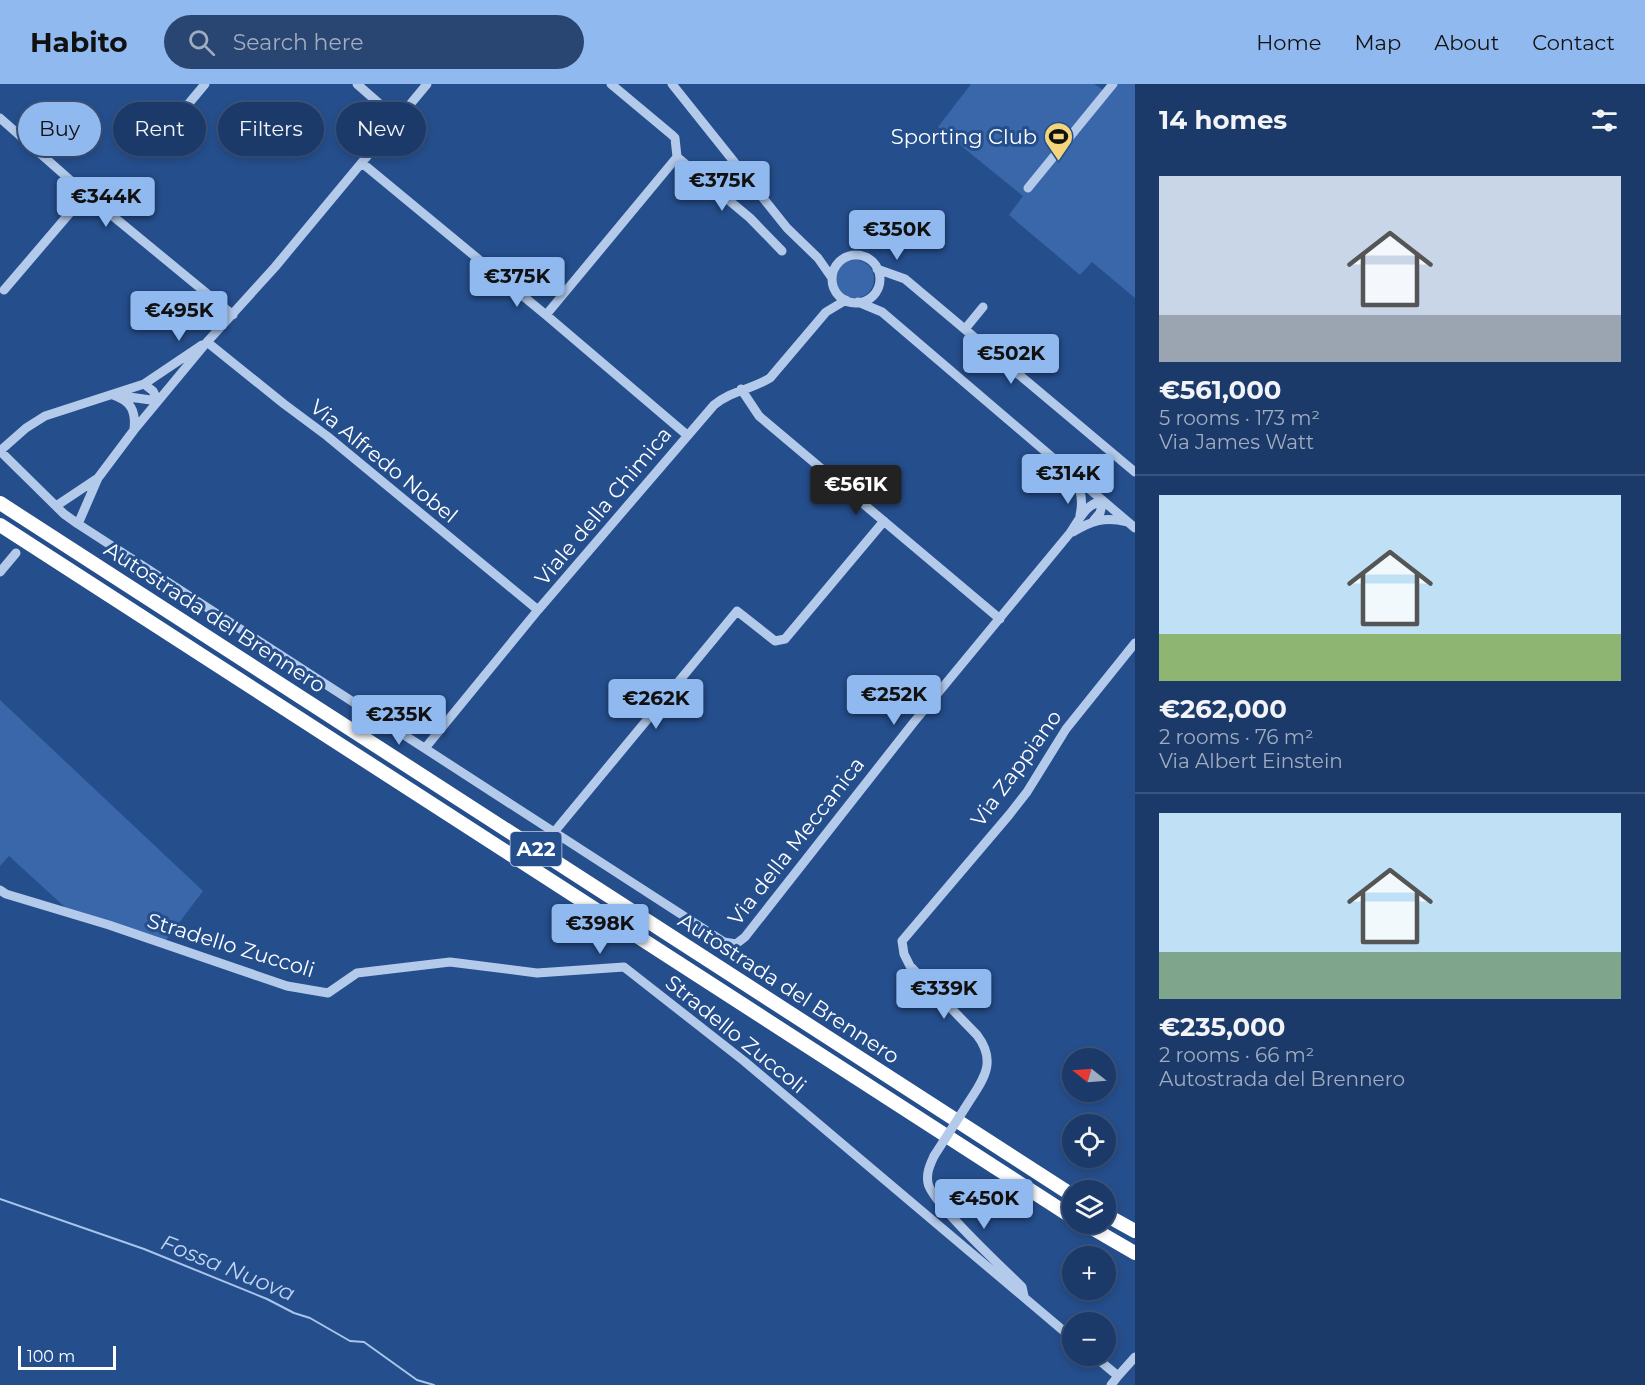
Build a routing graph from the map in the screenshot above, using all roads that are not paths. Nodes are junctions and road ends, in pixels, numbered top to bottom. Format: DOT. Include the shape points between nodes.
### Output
graph roads {
  1 [pos="205,84"];
  2 [pos="357,84"];
  3 [pos="427,84"];
  4 [pos="611,84"];
  5 [pos="672,84"];
  6 [pos="1113,84"];
  7 [pos="190,102"];
  8 [pos="378,102"];
  9 [pos="412,102"];
  10 [pos="0,118"];
  11 [pos="368,156"];
  12 [pos="678,157"];
  13 [pos="362,163"];
  14 [pos="1028,188"];
  15 [pos="86,194"];
  16 [pos="783,251"];
  17 [pos="818,258"];
  18 [pos="840,261"];
  19 [pos="877,269"];
  20 [pos="832,278"];
  21 [pos="905,279"];
  22 [pos="877,288"];
  23 [pos="4,290"];
  24 [pos="835,290"];
  25 [pos="846,300"];
  26 [pos="858,302"];
  27 [pos="983,307"];
  28 [pos="826,312"];
  29 [pos="882,312"];
  30 [pos="233,315"];
  31 [pos="546,315"];
  32 [pos="965,329"];
  33 [pos="207,342"];
  34 [pos="168,369"];
  35 [pos="179,376"];
  36 [pos="144,384"];
  37 [pos="741,389"];
  38 [pos="113,395"];
  39 [pos="158,401"];
  40 [pos="134,430"];
  41 [pos="687,435"];
  42 [pos="0,451"];
  43 [pos="1135,472"];
  44 [pos="1072,475"];
  45 [pos="98,478"];
  46 [pos="1103,501"];
  47 [pos="0,503"];
  48 [pos="56,506"];
  49 [pos="1094,520"];
  50 [pos="884,521"];
  51 [pos="78,524"];
  52 [pos="0,525"];
  53 [pos="1132,525"];
  54 [pos="1070,533"];
  55 [pos="16,553"];
  56 [pos="0,572"];
  57 [pos="538,610"];
  58 [pos="1000,619"];
  59 [pos="1135,643"];
  60 [pos="426,747"];
  61 [pos="555,831"];
  62 [pos="0,890"];
  63 [pos="1062,1189"];
  64 [pos="1062,1210"];
  65 [pos="1116,1221"];
  66 [pos="1135,1231"];
  67 [pos="1102,1234"];
  68 [pos="1135,1253"];
  69 [pos="1025,1298"];
  70 [pos="1062,1329"];
  71 [pos="1135,1357"];
  72 [pos="1105,1366"];
  73 [pos="1118,1377"];
  74 [pos="1111,1385"];
  1 -- 7 [label="street"];
  2 -- 8 [label="street"];
  3 -- 9 [label="street"];
  4 -- 12 [label="street" via="675,138"];
  5 -- 17 [label="street" via="787,228"];
  6 -- 14 [label="street"];
  10 -- 15 [label="street"];
  11 -- 13 [label="street"];
  12 -- 16 [label="street"];
  12 -- 31 [label="street"];
  13 -- 30 [label="street"];
  13 -- 31 [label="street"];
  15 -- 23 [label="street"];
  15 -- 30 [label="street"];
  17 -- 18 [label="street"];
  17 -- 20 [label="street"];
  18 -- 19 [label="street" via="861,256"];
  18 -- 20 [label="street"];
  19 -- 21 [label="street"];
  19 -- 22 [label="street"];
  20 -- 24 [label="street"];
  21 -- 22 [label="street" via="890,280"];
  21 -- 32 [label="street"];
  22 -- 26 [label="street" via="869,298"];
  22 -- 29 [label="street"];
  24 -- 25 [label="street"];
  24 -- 28 [label="street, Viale della Chimica"];
  25 -- 26 [label="street"];
  25 -- 28 [label="street, Viale della Chimica"];
  26 -- 29 [label="street"];
  27 -- 32 [label="street"];
  28 -- 37 [label="street, Viale della Chimica" via="770,378"];
  29 -- 44 [label="street"];
  30 -- 33 [label="street"];
  31 -- 41 [label="street"];
  32 -- 43 [label="street"];
  33 -- 34 [label="street"];
  33 -- 35 [label="street"];
  33 -- 57 [label="street, Via Alfredo Nobel"];
  34 -- 35 [label="street"];
  34 -- 36 [label="street"];
  35 -- 39 [label="street"];
  36 -- 38 [label="street"];
  36 -- 39 [label="street"];
  37 -- 41 [label="street, Viale della Chimica" via="723,398"];
  37 -- 50 [label="street" via="759,416"];
  38 -- 39 [label="street"];
  38 -- 40 [label="street" via="123,398 132,409"];
  38 -- 42 [label="street" via="45,416"];
  39 -- 40 [label="street"];
  40 -- 45 [label="street"];
  41 -- 57 [label="street, Viale della Chimica"];
  42 -- 48 [label="street"];
  44 -- 46 [label="street"];
  44 -- 54 [label="street, Via della Meccanica" via="1082,501 1080,516"];
  45 -- 48 [label="street"];
  45 -- 51 [label="street"];
  46 -- 49 [label="street"];
  46 -- 53 [label="street"];
  46 -- 54 [label="street, Via della Meccanica" via="1090,505"];
  47 -- 63 [label="highway, Autostrada del Brennero / A22"];
  48 -- 51 [label="street"];
  49 -- 53 [label="street"];
  49 -- 54 [label="street, Via della Meccanica"];
  50 -- 58 [label="street"];
  50 -- 61 [label="street" via="785,639 775,640 737,611"];
  51 -- 60 [label="street"];
  52 -- 64 [label="highway, Autostrada del Brennero / A22"];
  54 -- 58 [label="street, Via della Meccanica"];
  55 -- 56 [label="street"];
  57 -- 60 [label="street, Viale della Chimica"];
  58 -- 61 [label="street, Via della Meccanica" via="736,944 724,942"];
  59 -- 69 [label="street, Via Zappiano, bridge" via="1066,729 1009,815 902,940 910,966 977,1035 986,1048 988,1060 986,1072 934,1156 928,1173 931,1191 1022,1287"];
  60 -- 61 [label="street"];
  62 -- 69 [label="street, Stradello Zuccoli" via="287,986 328,993 357,973 450,962 537,973 624,967 744,1061"];
  65 -- 66 [label="highway"];
  67 -- 68 [label="highway"];
  69 -- 70 [label="street, Stradello Zuccoli"];
  71 -- 73 [label="street"];
  72 -- 73 [label="street"];
  73 -- 74 [label="street"];
}
